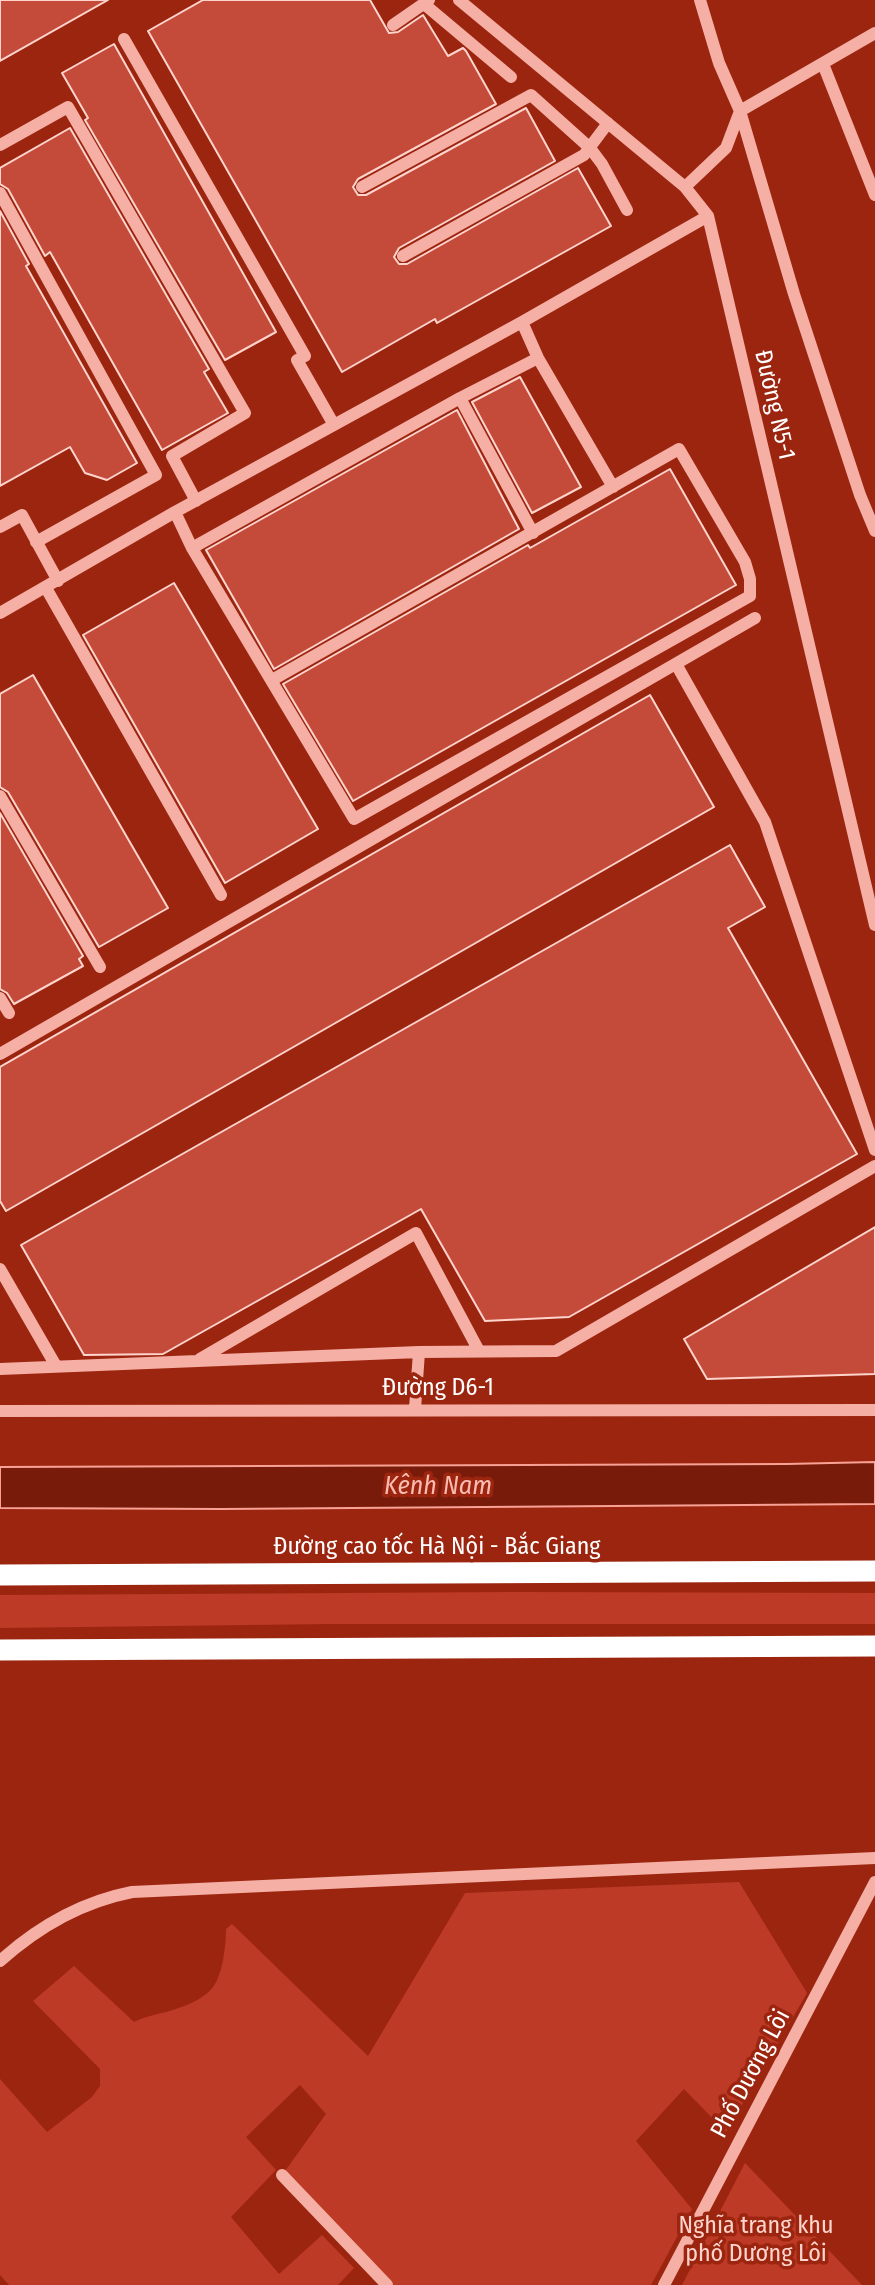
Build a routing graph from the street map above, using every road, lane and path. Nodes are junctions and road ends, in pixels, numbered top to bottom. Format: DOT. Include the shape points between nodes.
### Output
graph roads {
  1 [pos="459,0"];
  2 [pos="700,0"];
  3 [pos="427,2"];
  4 [pos="393,25"];
  5 [pos="875,33"];
  6 [pos="124,39"];
  7 [pos="823,64"];
  8 [pos="511,77"];
  9 [pos="740,111"];
  10 [pos="608,123"];
  11 [pos="0,145"];
  12 [pos="590,148"];
  13 [pos="362,187"];
  14 [pos="684,187"];
  15 [pos="0,193"];
  16 [pos="875,195"];
  17 [pos="627,210"];
  18 [pos="708,216"];
  19 [pos="403,256"];
  20 [pos="522,322"];
  21 [pos="538,358"];
  22 [pos="460,398"];
  23 [pos="334,425"];
  24 [pos="614,487"];
  25 [pos="196,501"];
  26 [pos="175,512"];
  27 [pos="0,527"];
  28 [pos="875,530"];
  29 [pos="533,533"];
  30 [pos="36,541"];
  31 [pos="192,548"];
  32 [pos="52,584"];
  33 [pos="2,608"];
  34 [pos="755,618"];
  35 [pos="676,663"];
  36 [pos="272,680"];
  37 [pos="0,796"];
  38 [pos="221,895"];
  39 [pos="875,925"];
  40 [pos="100,967"];
  41 [pos="0,998"];
  42 [pos="9,1013"];
  43 [pos="0,1054"];
  44 [pos="875,1150"];
  45 [pos="875,1167"];
  46 [pos="0,1269"];
  47 [pos="419,1352"];
  48 [pos="479,1352"];
  49 [pos="197,1361"];
  50 [pos="56,1366"];
  51 [pos="0,1369"];
  52 [pos="415,1409"];
  53 [pos="875,1410"];
  54 [pos="0,1411"];
  55 [pos="875,1571"];
  56 [pos="0,1575"];
  57 [pos="875,1646"];
  58 [pos="0,1650"];
  59 [pos="875,1858"];
  60 [pos="875,1882"];
  61 [pos="0,1961"];
  62 [pos="282,2175"];
  63 [pos="387,2285"];
  64 [pos="664,2285"];
  1 -- 10 [label="street, Đường N5-1"];
  2 -- 9 [label="street"];
  3 -- 4 [label="street"];
  3 -- 8 [label="street"];
  5 -- 7 [label="street"];
  6 -- 23 [label="street" via="305,356 297,360"];
  7 -- 9 [label="street"];
  7 -- 16 [label="street"];
  9 -- 14 [label="street" via="726,148"];
  9 -- 28 [label="street" via="793,293"];
  10 -- 12 [label="street"];
  10 -- 14 [label="street, Đường N5-1"];
  11 -- 25 [label="street" via="68,107 245,413 173,456"];
  12 -- 13 [label="street" via="531,95"];
  12 -- 17 [label="street"];
  12 -- 19 [label="street"];
  14 -- 18 [label="street, Đường N5-1"];
  15 -- 30 [label="street" via="156,475"];
  18 -- 20 [label="street"];
  18 -- 39 [label="street, Đường N5-1"];
  20 -- 21 [label="street"];
  20 -- 23 [label="street"];
  21 -- 22 [label="street"];
  21 -- 24 [label="street"];
  22 -- 29 [label="street"];
  22 -- 31 [label="street"];
  23 -- 25 [label="street"];
  24 -- 29 [label="street"];
  24 -- 36 [label="street" via="679,449 745,562 750,596 354,818"];
  25 -- 26 [label="street"];
  26 -- 31 [label="street"];
  26 -- 32 [label="street"];
  27 -- 30 [label="street" via="22,515"];
  29 -- 36 [label="street"];
  30 -- 32 [label="street"];
  31 -- 36 [label="street"];
  32 -- 33 [label="street"];
  32 -- 38 [label="street"];
  34 -- 35 [label="street"];
  35 -- 43 [label="street"];
  35 -- 44 [label="street" via="765,821"];
  37 -- 40 [label="street"];
  41 -- 42 [label="street"];
  45 -- 48 [label="street" via="556,1351"];
  46 -- 50 [label="street"];
  47 -- 48 [label="street"];
  47 -- 49 [label="street"];
  47 -- 52 [label="street"];
  48 -- 49 [label="street" via="416,1233"];
  49 -- 50 [label="street"];
  50 -- 51 [label="street"];
  52 -- 53 [label="street, Đường D6-1"];
  52 -- 54 [label="street, Đường D6-1"];
  55 -- 56 [label="highway, Đường cao tốc Hà Nội - Bắc Giang"];
  57 -- 58 [label="highway"];
  59 -- 61 [label="street" via="132,1892 51,1921"];
  60 -- 64 [label="street, Phố Dương Lôi"];
  62 -- 63 [label="street"];
}
